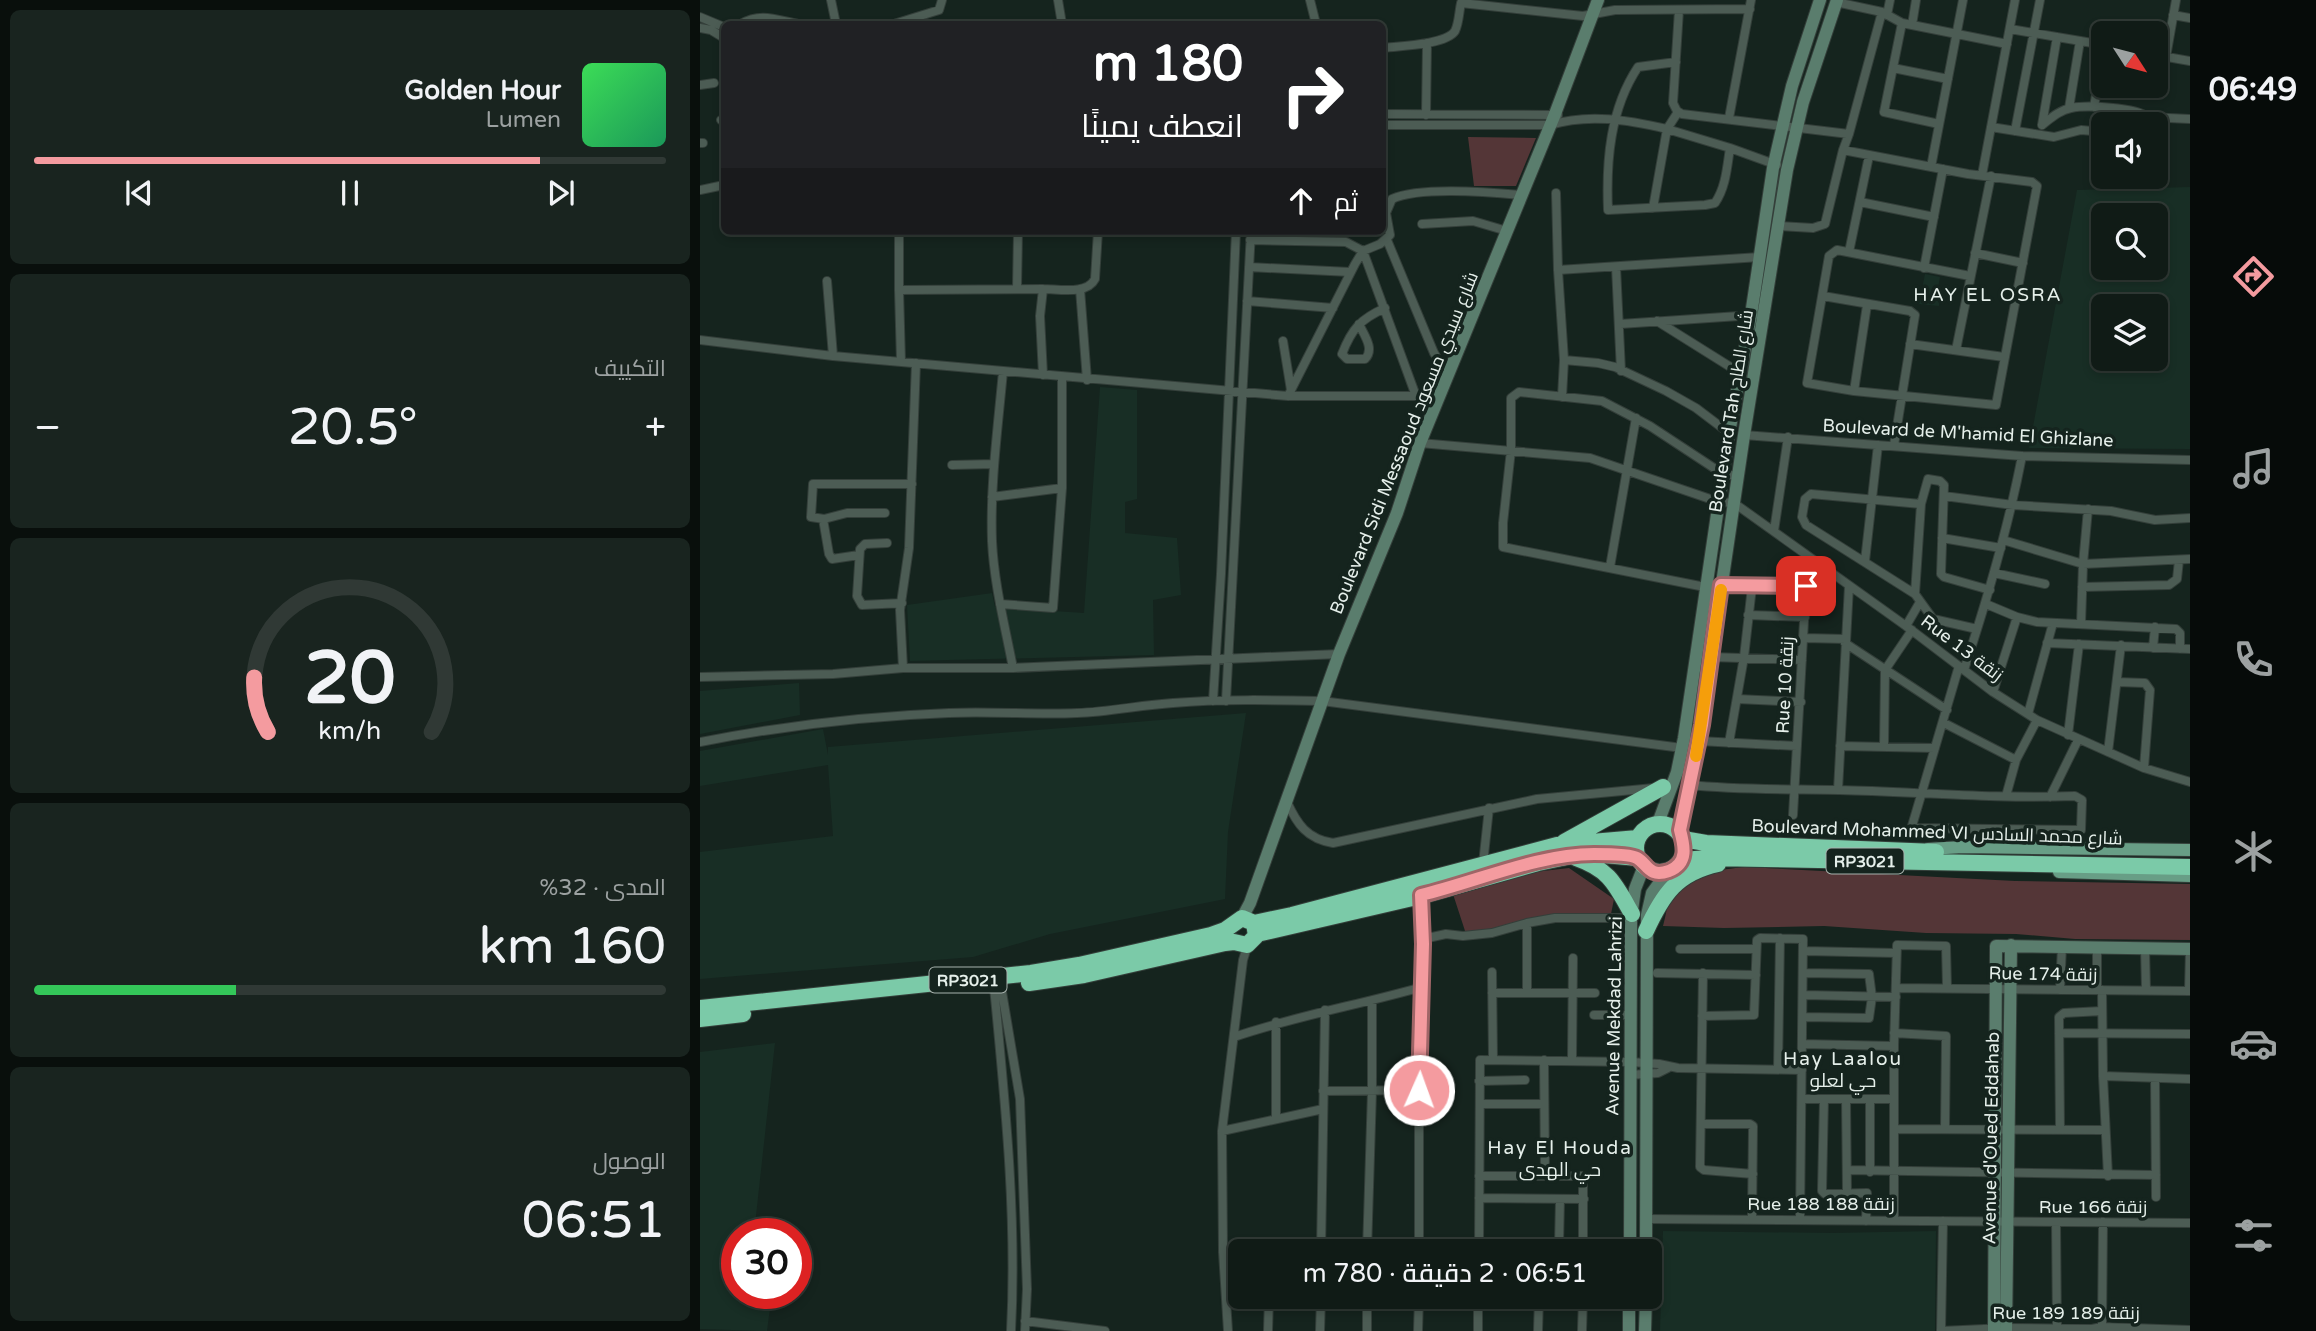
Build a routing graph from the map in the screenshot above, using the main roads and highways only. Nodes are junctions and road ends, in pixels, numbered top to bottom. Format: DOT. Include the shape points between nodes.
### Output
graph roads {
  1 [pos="1668,787"];
  2 [pos="1681,836"];
  3 [pos="1638,838"];
  4 [pos="1558,845"];
  5 [pos="2190,850"];
  6 [pos="1909,851"];
  7 [pos="1571,856"];
  8 [pos="1737,859"];
  9 [pos="1682,860"];
  10 [pos="2190,860"];
  11 [pos="1641,862"];
  12 [pos="1993,863"];
  13 [pos="2190,867"];
  14 [pos="2190,876"];
  15 [pos="1632,916"];
  16 [pos="1646,931"];
  17 [pos="1244,935"];
  18 [pos="700,1008"];
  19 [pos="700,1019"];
  1 -- 4 [label="highway"];
  2 -- 3 [label="highway, RP3021" via="1671,826 1658,823"];
  2 -- 6 [label="highway, Boulevard Mohammed VI شارع محمد السادس / RP3021" via="1706,843"];
  2 -- 9 [label="highway"];
  3 -- 4 [label="highway, RP3021"];
  3 -- 11 [label="highway" via="1636,851"];
  4 -- 17 [label="highway, RP3021"];
  5 -- 6 [label="main road" via="1963,847"];
  6 -- 10 [label="highway, Boulevard Mohammed VI شارع محمد السادس / RP3021"];
  7 -- 11 [label="highway, RP3021" via="1593,854"];
  7 -- 15 [label="highway" via="1605,872"];
  7 -- 17 [label="highway, RP3021"];
  8 -- 9 [label="highway, Boulevard Mohammed VI شارع محمد السادس / RP3021"];
  8 -- 12 [label="highway, Boulevard Mohammed VI شارع محمد السادس / RP3021"];
  8 -- 16 [label="highway" via="1695,870 1680,880 1663,897"];
  9 -- 11 [label="highway, RP3021" via="1668,871 1656,872"];
  12 -- 13 [label="highway, Boulevard Mohammed VI شارع محمد السادس / RP3021"];
  12 -- 14 [label="main road" via="2024,871"];
  17 -- 18 [label="highway, RP3021" via="1211,935 1031,973"];
  17 -- 19 [label="highway, RP3021" via="1069,978"];
}
